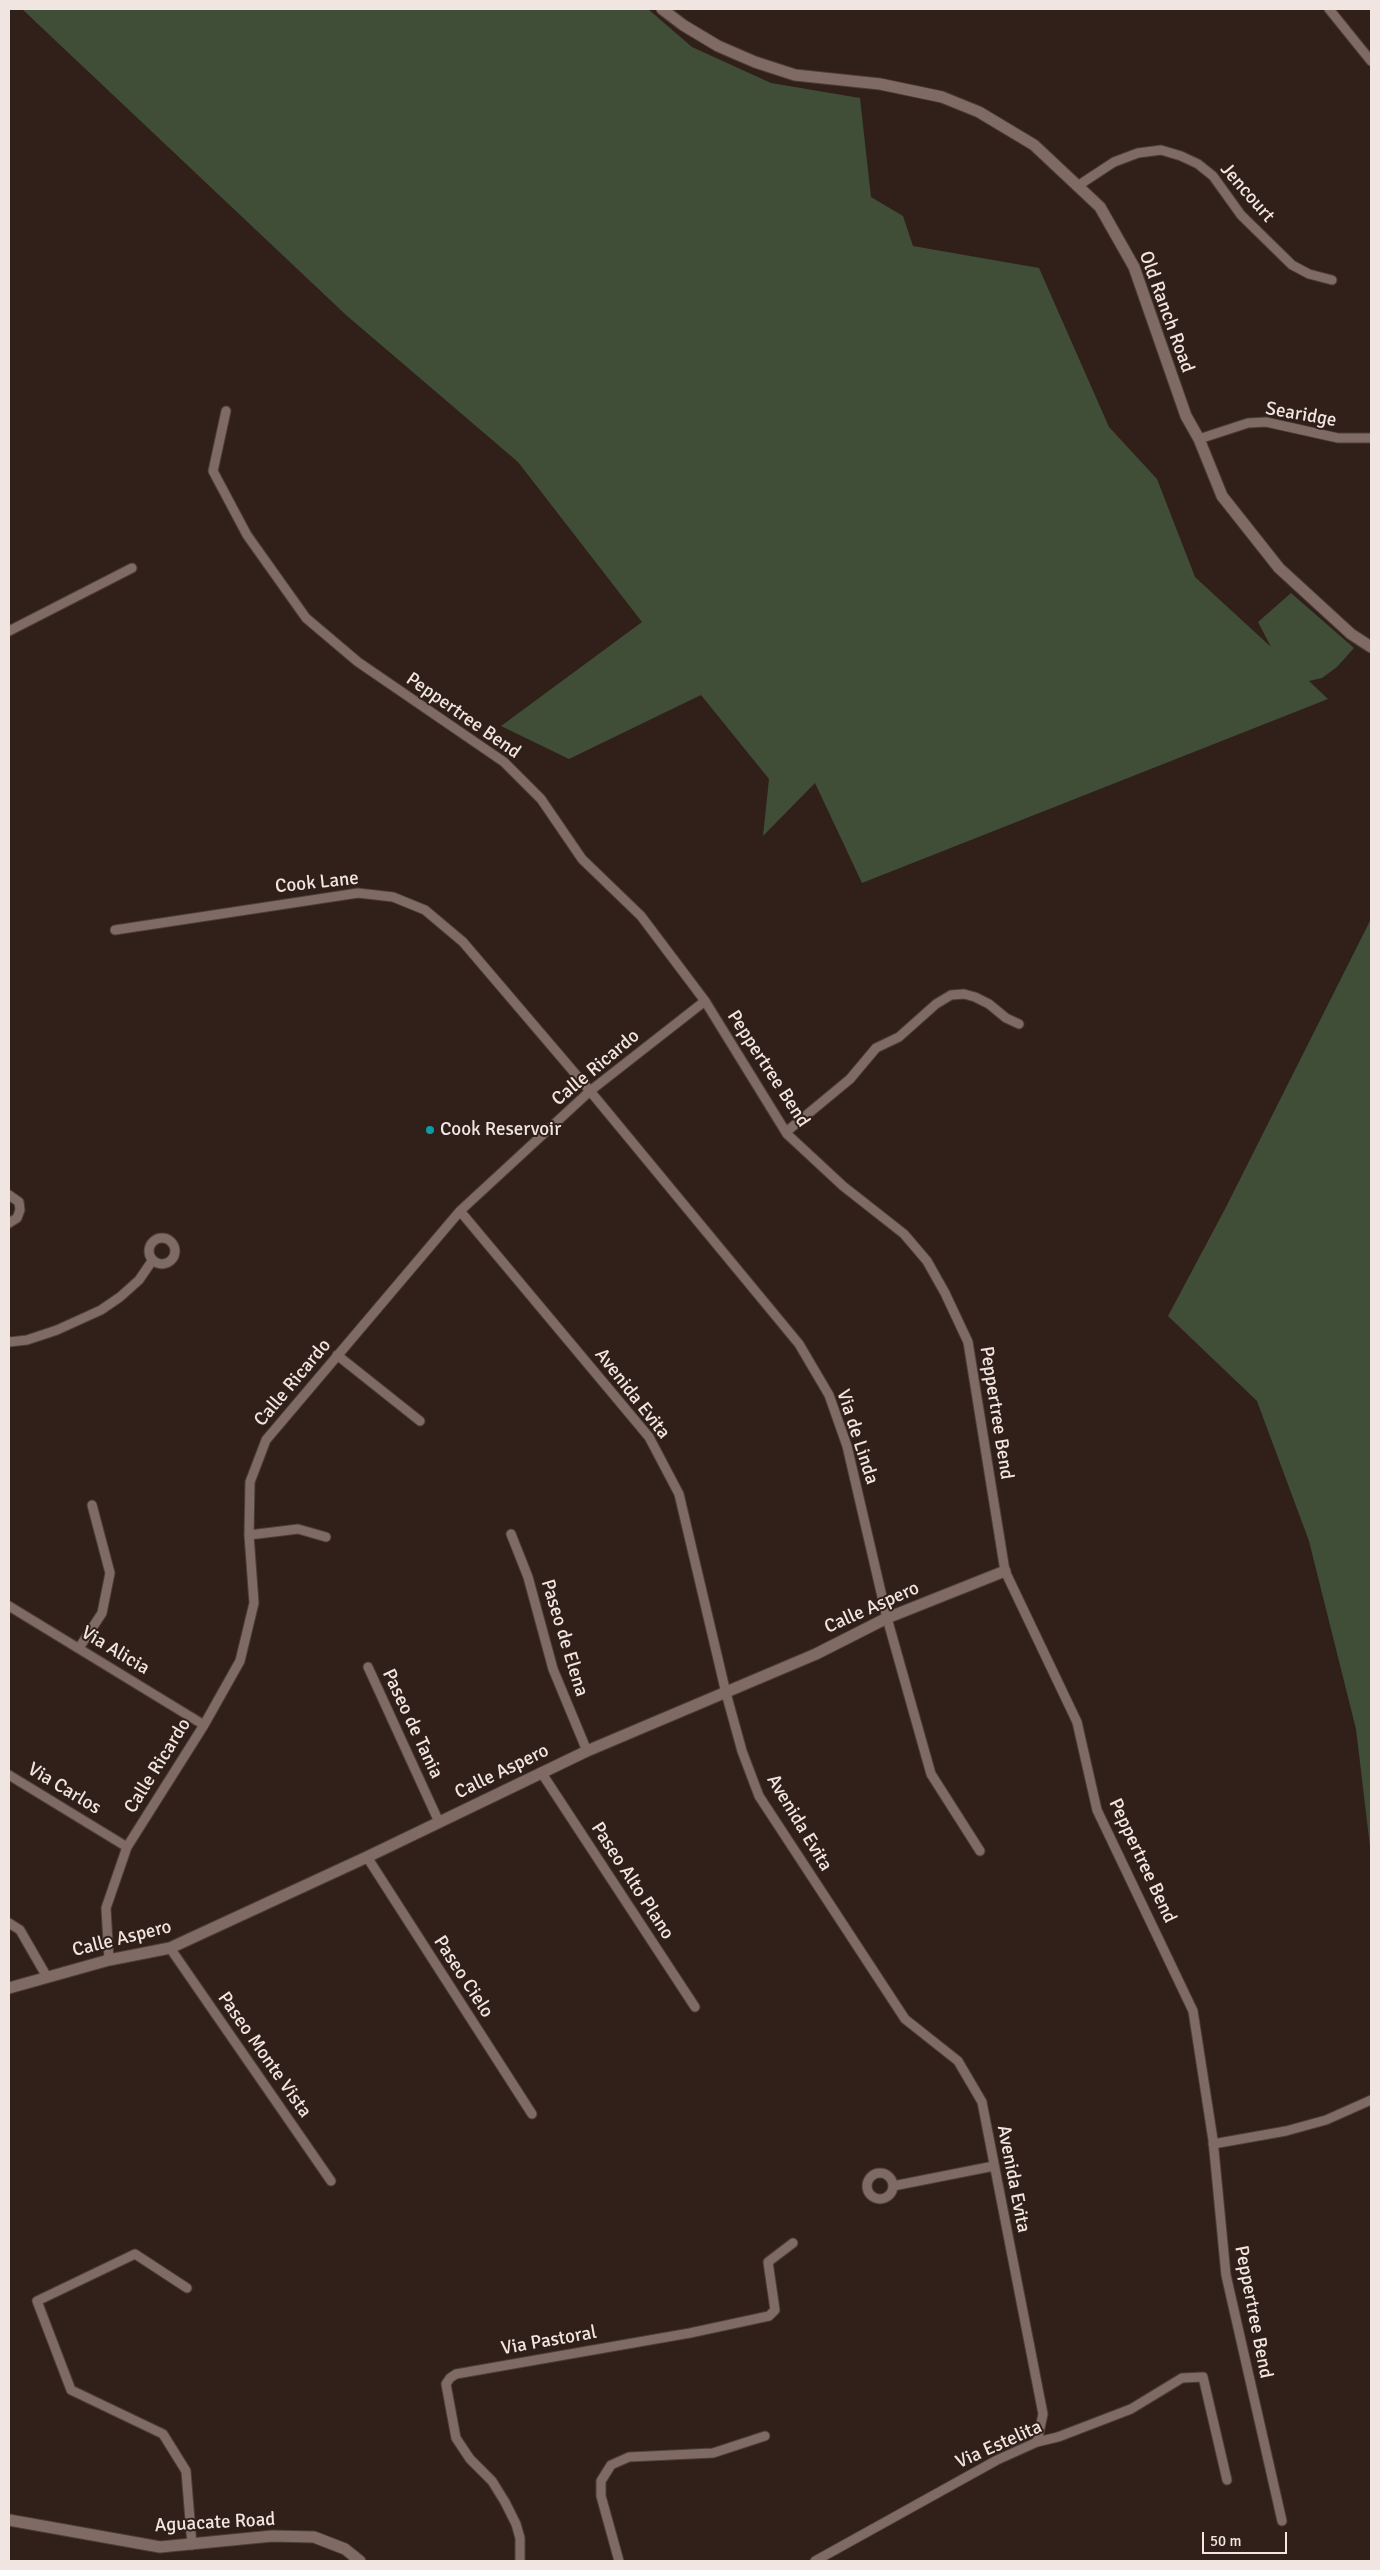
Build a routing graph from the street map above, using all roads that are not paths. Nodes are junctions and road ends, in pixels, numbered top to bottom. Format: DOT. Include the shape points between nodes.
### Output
graph roads {
  1 [pos="662,9"];
  2 [pos="1329,9"];
  3 [pos="1371,61"];
  4 [pos="1079,185"];
  5 [pos="1332,280"];
  6 [pos="226,411"];
  7 [pos="1371,438"];
  8 [pos="1199,439"];
  9 [pos="132,568"];
  10 [pos="9,631"];
  11 [pos="1371,647"];
  12 [pos="115,930"];
  13 [pos="705,1001"];
  14 [pos="1019,1024"];
  15 [pos="590,1092"];
  16 [pos="786,1132"];
  17 [pos="9,1195"];
  18 [pos="460,1211"];
  19 [pos="9,1223"];
  20 [pos="152,1261"];
  21 [pos="9,1342"];
  22 [pos="337,1355"];
  23 [pos="420,1421"];
  24 [pos="92,1505"];
  25 [pos="511,1534"];
  26 [pos="249,1535"];
  27 [pos="326,1537"];
  28 [pos="1005,1571"];
  29 [pos="9,1606"];
  30 [pos="887,1618"];
  31 [pos="79,1648"];
  32 [pos="368,1667"];
  33 [pos="726,1693"];
  34 [pos="204,1724"];
  35 [pos="586,1751"];
  36 [pos="541,1772"];
  37 [pos="9,1775"];
  38 [pos="439,1822"];
  39 [pos="127,1846"];
  40 [pos="980,1851"];
  41 [pos="367,1857"];
  42 [pos="9,1923"];
  43 [pos="170,1948"];
  44 [pos="109,1960"];
  45 [pos="47,1977"];
  46 [pos="9,1988"];
  47 [pos="695,2007"];
  48 [pos="1371,2100"];
  49 [pos="532,2114"];
  50 [pos="1213,2144"];
  51 [pos="994,2166"];
  52 [pos="331,2181"];
  53 [pos="893,2186"];
  54 [pos="793,2243"];
  55 [pos="187,2288"];
  56 [pos="765,2436"];
  57 [pos="1037,2442"];
  58 [pos="1227,2480"];
  59 [pos="9,2520"];
  60 [pos="1282,2521"];
  61 [pos="192,2545"];
  62 [pos="360,2561"];
  63 [pos="520,2561"];
  64 [pos="619,2561"];
  65 [pos="815,2561"];
  1 -- 4 [label="street, Old Ranch Road" via="718,46 795,75 908,88 979,112 1034,145"];
  2 -- 3 [label="street"];
  4 -- 5 [label="street, Jencourt" via="1114,162 1138,153 1161,150 1181,156 1213,176 1241,215 1292,265"];
  4 -- 8 [label="street, Old Ranch Road" via="1100,207 1134,267 1186,416"];
  6 -- 13 [label="street, Peppertree Bend" via="213,471 247,535 306,618 358,662 504,762 541,799 582,859 641,916"];
  7 -- 8 [label="street, Searidge" via="1338,438 1266,422 1248,423"];
  8 -- 11 [label="street, Old Ranch Road" via="1222,496 1248,532 1314,603"];
  9 -- 10 [label="street"];
  12 -- 15 [label="street, Cook Lane" via="345,893 393,897 425,910 463,942"];
  13 -- 15 [label="street, Calle Ricardo"];
  13 -- 16 [label="street, Peppertree Bend"];
  14 -- 16 [label="street" via="975,996 951,995 899,1037 876,1048 850,1079"];
  15 -- 18 [label="street, Calle Ricardo"];
  15 -- 30 [label="street, Via de Linda" via="798,1344 829,1395 847,1446"];
  16 -- 28 [label="street, Peppertree Bend" via="843,1186 904,1234 927,1261 945,1293 968,1342"];
  17 -- 19 [label="street" via="19,1202 20,1210 17,1218"];
  18 -- 22 [label="street, Calle Ricardo"];
  18 -- 33 [label="street, Avenida Evita" via="649,1437 679,1494"];
  20 -- 21 [label="street" via="139,1280 101,1310 57,1330"];
  22 -- 23 [label="street"];
  22 -- 26 [label="street, Calle Ricardo" via="266,1440 250,1482"];
  24 -- 31 [label="street" via="110,1573 102,1614"];
  25 -- 35 [label="street, Paseo de Elena" via="528,1577 553,1669"];
  26 -- 27 [label="street" via="298,1529"];
  26 -- 34 [label="street, Calle Ricardo" via="254,1602 240,1661"];
  28 -- 30 [label="street, Calle Aspero"];
  28 -- 50 [label="street, Peppertree Bend" via="1077,1722 1097,1810 1193,2011"];
  29 -- 31 [label="street, Via Alicia"];
  30 -- 33 [label="street, Calle Aspero" via="816,1654"];
  30 -- 40 [label="street, Via de Linda" via="931,1774"];
  31 -- 34 [label="street, Via Alicia"];
  32 -- 38 [label="street, Paseo de Tania"];
  33 -- 35 [label="street, Calle Aspero"];
  33 -- 51 [label="street, Avenida Evita" via="759,1796 905,2019 958,2061 982,2102"];
  34 -- 39 [label="street, Calle Ricardo"];
  35 -- 36 [label="street, Calle Aspero"];
  36 -- 38 [label="street, Calle Aspero"];
  36 -- 47 [label="street, Paseo Alto Plano"];
  37 -- 39 [label="street, Via Carlos"];
  38 -- 41 [label="street, Calle Aspero"];
  39 -- 44 [label="street, Calle Ricardo" via="106,1908"];
  41 -- 43 [label="street, Calle Aspero"];
  41 -- 49 [label="street, Paseo Cielo"];
  42 -- 45 [label="street" via="20,1930"];
  43 -- 44 [label="street, Calle Aspero"];
  43 -- 52 [label="street, Paseo Monte Vista"];
  44 -- 45 [label="street, Calle Aspero"];
  45 -- 46 [label="street, Calle Aspero"];
  48 -- 50 [label="street" via="1310,2124"];
  50 -- 60 [label="street, Peppertree Bend" via="1226,2275"];
  51 -- 53 [label="street"];
  51 -- 57 [label="street, Avenida Evita" via="1043,2414"];
  54 -- 63 [label="street, Via Pastoral" via="768,2262 775,2310 770,2316 456,2374 450,2378 446,2384 456,2438 505,2502 520,2538"];
  55 -- 61 [label="street" via="135,2254 37,2301 71,2390 163,2434 186,2471"];
  56 -- 64 [label="street" via="713,2453 629,2457 612,2465 601,2481 601,2496"];
  57 -- 58 [label="street, Via Estelita" via="1131,2409 1182,2378 1203,2376"];
  57 -- 65 [label="street, Via Estelita" via="997,2460"];
  59 -- 61 [label="street, Aguacate Road" via="160,2547"];
  61 -- 62 [label="street, Aguacate Road" via="272,2536 314,2537 345,2549"];
}
